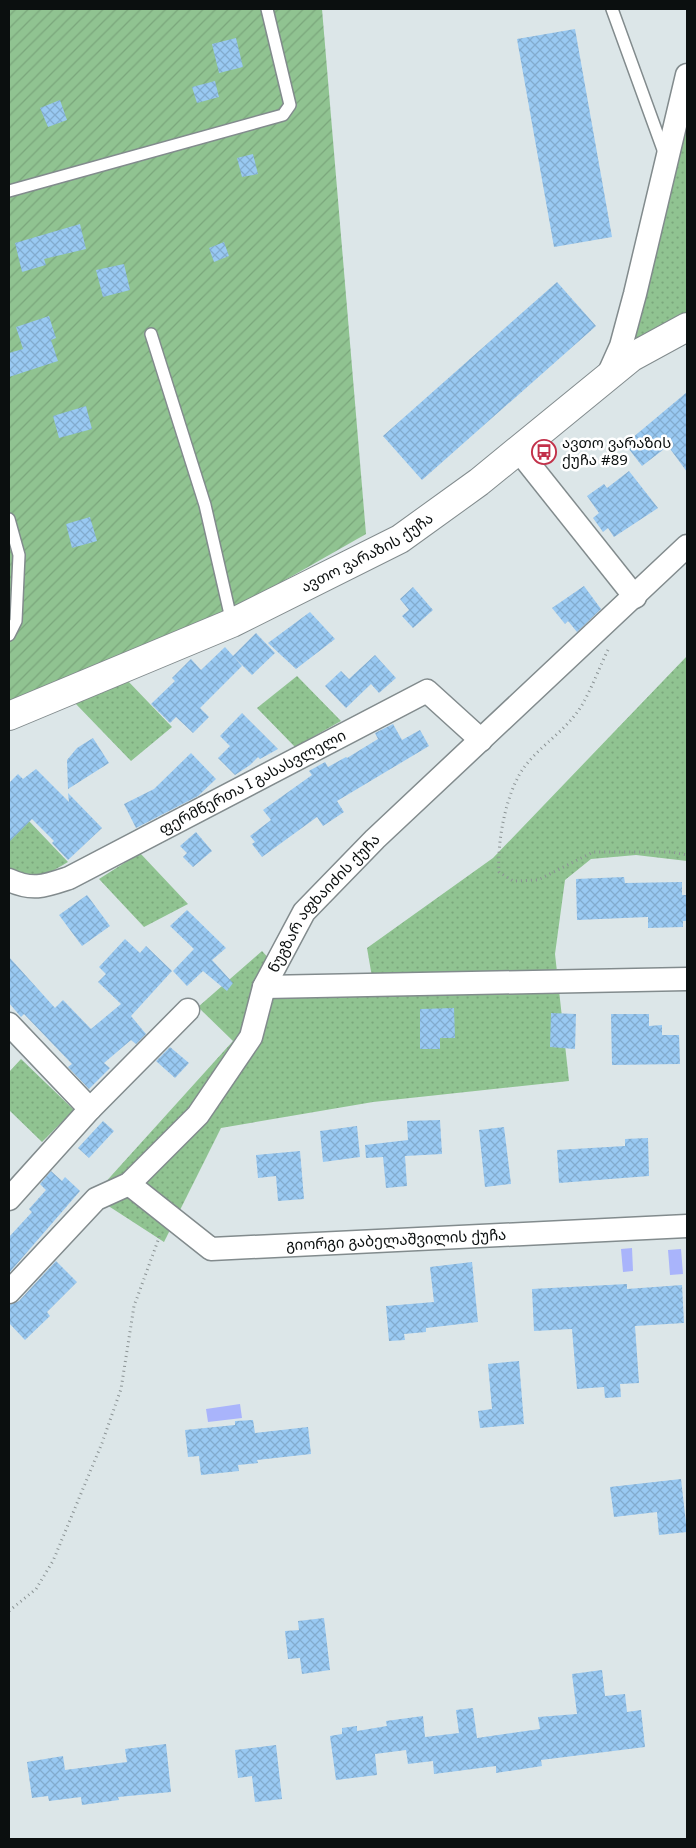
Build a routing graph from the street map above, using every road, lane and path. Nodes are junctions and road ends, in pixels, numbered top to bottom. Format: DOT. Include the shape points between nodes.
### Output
graph roads {
  1 [pos="267,9"];
  2 [pos="612,9"];
  3 [pos="687,75"];
  4 [pos="668,161"];
  5 [pos="9,191"];
  6 [pos="687,327"];
  7 [pos="151,334"];
  8 [pos="608,375"];
  9 [pos="518,450"];
  10 [pos="9,519"];
  11 [pos="687,546"];
  12 [pos="635,597"];
  13 [pos="232,622"];
  14 [pos="9,635"];
  15 [pos="609,648"];
  16 [pos="9,716"];
  17 [pos="481,740"];
  18 [pos="687,855"];
  19 [pos="9,880"];
  20 [pos="687,979"];
  21 [pos="264,987"];
  22 [pos="188,1010"];
  23 [pos="9,1024"];
  24 [pos="90,1109"];
  25 [pos="129,1184"];
  26 [pos="9,1199"];
  27 [pos="168,1213"];
  28 [pos="687,1226"];
  29 [pos="9,1292"];
  30 [pos="9,1611"];
  1 -- 5 [label="lane" via="290,106 283,114"];
  2 -- 4 [label="lane"];
  3 -- 4 [label="street"];
  4 -- 8 [label="street" via="626,329"];
  6 -- 8 [label="street, ავთო ვარაზის ქუჩა" via="632,357"];
  7 -- 13 [label="lane" via="205,505"];
  8 -- 9 [label="street, ავთო ვარაზის ქუჩა"];
  9 -- 12 [label="street"];
  9 -- 13 [label="street, ავთო ვარაზის ქუჩა" via="453,503 400,538"];
  10 -- 14 [label="lane" via="19,555 16,621"];
  11 -- 12 [label="street, ნუგზარ აფხაიძის ქუჩა"];
  12 -- 17 [label="street, ნუგზარ აფხაიძის ქუჩა"];
  13 -- 16 [label="street, ავთო ვარაზის ქუჩა"];
  15 -- 18 [label="path" via="582,705 564,729 525,766 511,789 498,856 499,872 513,881 538,880 593,852 672,852"];
  17 -- 19 [label="street, ფერმწერთა I გასასვლელი" via="427,692 69,878 43,887 23,887"];
  17 -- 21 [label="street, ნუგზარ აფხაიძის ქუჩა" via="375,838 304,912"];
  20 -- 21 [label="street"];
  21 -- 25 [label="street, ნუგზარ აფხაიძის ქუჩა" via="252,1037 220,1084 198,1115"];
  22 -- 24 [label="street"];
  23 -- 24 [label="street"];
  24 -- 26 [label="street"];
  25 -- 27 [label="street, გიორგი გაბელაშვილის ქუჩა"];
  25 -- 29 [label="street, ნუგზარ აფხაიძის ქუჩა" via="96,1198"];
  27 -- 28 [label="street, გიორგი გაბელაშვილის ქუჩა" via="211,1249"];
  27 -- 30 [label="path" via="134,1306 121,1389 102,1443 53,1561 36,1589"];
}
